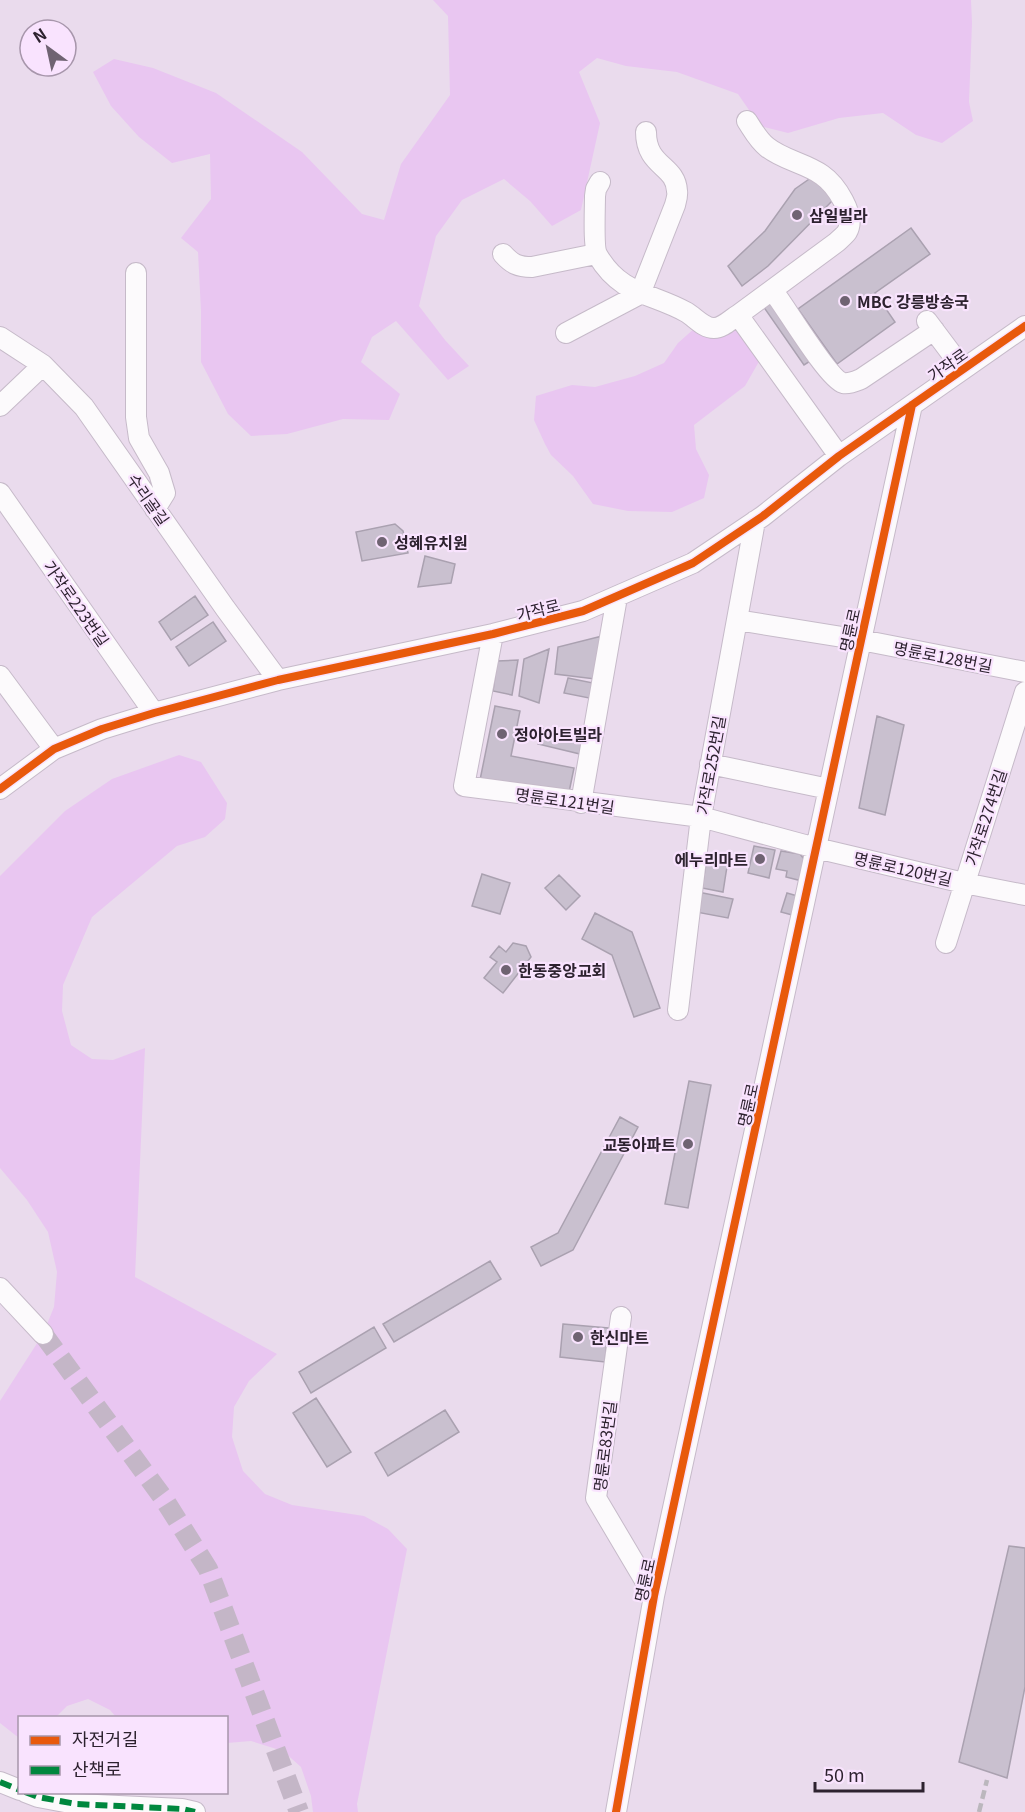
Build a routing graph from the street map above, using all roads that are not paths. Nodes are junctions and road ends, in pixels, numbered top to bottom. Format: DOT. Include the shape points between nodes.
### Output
graph roads {
  1 [pos="747,121"];
  2 [pos="646,132"];
  3 [pos="600,182"];
  4 [pos="503,254"];
  5 [pos="596,254"];
  6 [pos="136,273"];
  7 [pos="640,294"];
  8 [pos="778,298"];
  9 [pos="738,315"];
  10 [pos="1025,326"];
  11 [pos="566,333"];
  12 [pos="0,337"];
  13 [pos="43,365"];
  14 [pos="963,369"];
  15 [pos="912,405"];
  16 [pos="0,406"];
  17 [pos="839,456"];
  18 [pos="0,493"];
  19 [pos="155,509"];
  20 [pos="755,521"];
  21 [pos="617,597"];
  22 [pos="737,620"];
  23 [pos="493,634"];
  24 [pos="861,640"];
  25 [pos="1025,672"];
  26 [pos="0,676"];
  27 [pos="278,680"];
  28 [pos="1025,692"];
  29 [pos="154,713"];
  30 [pos="54,749"];
  31 [pos="710,764"];
  32 [pos="0,789"];
  33 [pos="828,789"];
  34 [pos="581,803"];
  35 [pos="701,817"];
  36 [pos="816,848"];
  37 [pos="964,883"];
  38 [pos="1025,895"];
  39 [pos="946,943"];
  40 [pos="678,1010"];
  41 [pos="0,1288"];
  42 [pos="621,1317"];
  43 [pos="43,1334"];
  44 [pos="654,1596"];
  45 [pos="0,1782"];
  46 [pos="18,1789"];
  47 [pos="30,1794"];
  48 [pos="76,1804"];
  49 [pos="55,1812"];
  50 [pos="195,1812"];
  51 [pos="616,1812"];
  1 -- 9 [label="street" via="765,146 822,175 843,201 850,223 837,242"];
  2 -- 7 [label="street" via="649,151 667,169 678,192"];
  3 -- 5 [label="street" via="595,196"];
  4 -- 5 [label="street" via="513,264 532,267"];
  5 -- 7 [label="street" via="622,284"];
  6 -- 19 [label="street" via="136,417 139,438 159,473 165,493"];
  7 -- 9 [label="street" via="685,312 712,329"];
  7 -- 11 [label="street"];
  8 -- 14 [label="street" via="829,371 843,383 861,379 931,326"];
  9 -- 17 [label="street"];
  10 -- 14 [label="street, 가작로"];
  12 -- 13 [label="street, 수리골길"];
  13 -- 16 [label="street"];
  13 -- 19 [label="street, 수리골길" via="84,407"];
  14 -- 15 [label="street, 가작로"];
  15 -- 17 [label="street, 가작로"];
  15 -- 24 [label="street, 명륜로"];
  17 -- 20 [label="street, 가작로"];
  18 -- 29 [label="street, 가작로223번길"];
  19 -- 27 [label="street, 수리골길"];
  20 -- 21 [label="street, 가작로" via="693,563"];
  20 -- 22 [label="street, 가작로252번길"];
  21 -- 23 [label="street, 가작로" via="584,611"];
  21 -- 34 [label="street"];
  22 -- 24 [label="street, 명륜로128번길"];
  22 -- 31 [label="street, 가작로252번길"];
  23 -- 27 [label="street, 가작로"];
  23 -- 34 [label="street, 명륜로121번길" via="464,786"];
  24 -- 25 [label="street, 명륜로128번길"];
  24 -- 33 [label="street, 명륜로"];
  26 -- 30 [label="street"];
  27 -- 29 [label="street, 가작로"];
  28 -- 37 [label="street, 가작로274번길"];
  29 -- 30 [label="street, 가작로"];
  30 -- 32 [label="street, 가작로"];
  31 -- 33 [label="street"];
  31 -- 35 [label="street, 가작로252번길"];
  33 -- 36 [label="street, 명륜로"];
  34 -- 35 [label="street, 명륜로121번길"];
  35 -- 36 [label="street, 명륜로121번길"];
  35 -- 40 [label="street, 가작로252번길"];
  36 -- 37 [label="street, 명륜로120번길"];
  36 -- 44 [label="street, 명륜로"];
  37 -- 38 [label="street, 명륜로120번길"];
  37 -- 39 [label="street, 가작로274번길"];
  41 -- 43 [label="street"];
  42 -- 44 [label="street, 명륜로83번길" via="596,1498"];
  44 -- 51 [label="street, 명륜로"];
  45 -- 46 [label="street"];
  47 -- 48 [label="street"];
  48 -- 49 [label="street"];
  48 -- 50 [label="street"];
}
